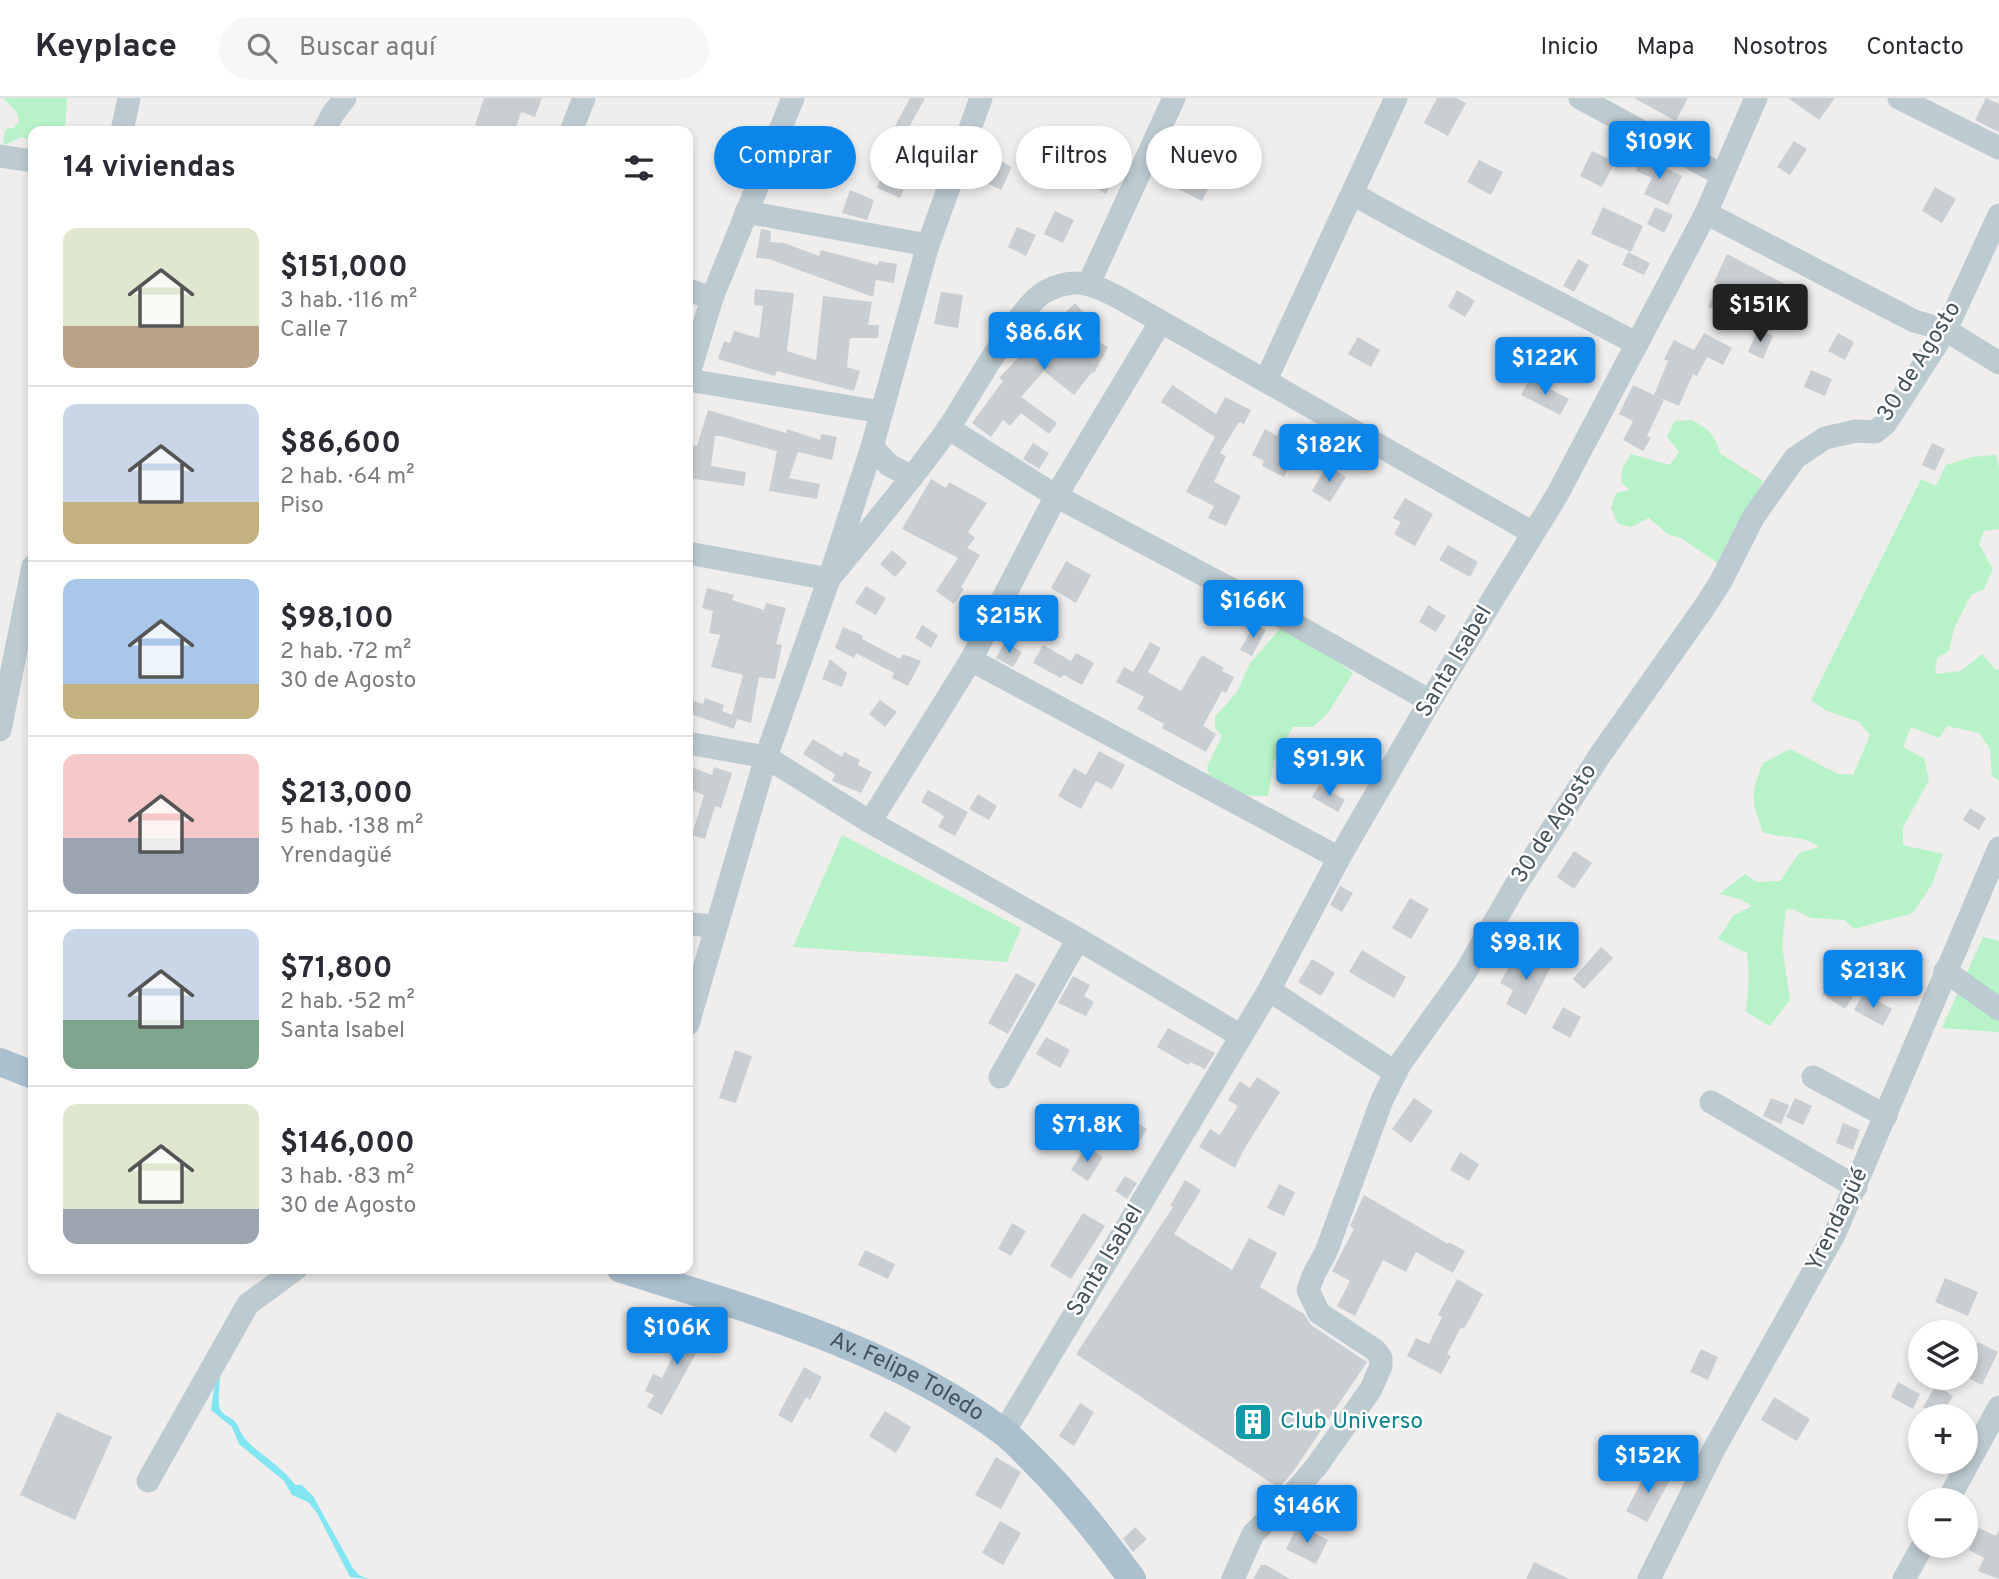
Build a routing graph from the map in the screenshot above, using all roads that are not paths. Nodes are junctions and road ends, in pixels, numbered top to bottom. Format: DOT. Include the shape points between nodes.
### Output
graph roads {
  1 [pos="129,98"];
  2 [pos="345,98"];
  3 [pos="584,98"];
  4 [pos="793,98"];
  5 [pos="981,98"];
  6 [pos="1174,98"];
  7 [pos="1396,98"];
  8 [pos="1580,98"];
  9 [pos="1756,98"];
  10 [pos="1899,98"];
  11 [pos="123,126"];
  12 [pos="326,126"];
  13 [pos="573,126"];
  14 [pos="1999,148"];
  15 [pos="0,156"];
  16 [pos="28,160"];
  17 [pos="1722,175"];
  18 [pos="1353,194"];
  19 [pos="746,212"];
  20 [pos="1706,213"];
  21 [pos="1999,215"];
  22 [pos="928,245"];
  23 [pos="1089,283"];
  24 [pos="693,292"];
  25 [pos="712,298"];
  26 [pos="1160,323"];
  27 [pos="1946,330"];
  28 [pos="1637,344"];
  29 [pos="693,361"];
  30 [pos="1999,363"];
  31 [pos="693,379"];
  32 [pos="1266,380"];
  33 [pos="881,412"];
  34 [pos="948,428"];
  35 [pos="872,447"];
  36 [pos="912,477"];
  37 [pos="1056,496"];
  38 [pos="1533,533"];
  39 [pos="693,554"];
  40 [pos="829,579"];
  41 [pos="28,591"];
  42 [pos="971,660"];
  43 [pos="1430,701"];
  44 [pos="0,730"];
  45 [pos="693,744"];
  46 [pos="766,757"];
  47 [pos="870,822"];
  48 [pos="1999,848"];
  49 [pos="1339,858"];
  50 [pos="693,924"];
  51 [pos="716,926"];
  52 [pos="1078,939"];
  53 [pos="1945,971"];
  54 [pos="1269,990"];
  55 [pos="693,1006"];
  56 [pos="1999,1009"];
  57 [pos="1241,1035"];
  58 [pos="0,1062"];
  59 [pos="28,1073"];
  60 [pos="1396,1073"];
  61 [pos="1813,1076"];
  62 [pos="1000,1077"];
  63 [pos="1711,1102"];
  64 [pos="1886,1116"];
  65 [pos="1856,1187"];
  66 [pos="289,1274"];
  67 [pos="636,1274"];
  68 [pos="1996,1421"];
  69 [pos="1004,1432"];
  70 [pos="148,1481"];
  71 [pos="1955,1488"];
  72 [pos="1916,1558"];
  73 [pos="1132,1579"];
  74 [pos="1233,1579"];
  75 [pos="1649,1579"];
  76 [pos="1904,1579"];
  1 -- 11 [label="street"];
  2 -- 12 [label="street"];
  3 -- 13 [label="street"];
  4 -- 19 [label="street"];
  5 -- 22 [label="street"];
  6 -- 23 [label="street"];
  7 -- 18 [label="street"];
  8 -- 17 [label="street"];
  9 -- 17 [label="street, Santa Isabel"];
  10 -- 14 [label="street"];
  15 -- 16 [label="street"];
  17 -- 20 [label="street, Santa Isabel"];
  18 -- 28 [label="street"];
  18 -- 32 [label="street"];
  19 -- 22 [label="street"];
  19 -- 25 [label="street"];
  20 -- 27 [label="street" via="1914,321"];
  20 -- 28 [label="street, Santa Isabel"];
  21 -- 27 [label="street, 30 de Agosto"];
  22 -- 33 [label="street"];
  23 -- 26 [label="street"];
  23 -- 34 [label="street" via="1067,283 1044,292 1026,310"];
  24 -- 25 [label="street"];
  25 -- 29 [label="street"];
  26 -- 32 [label="street"];
  26 -- 37 [label="street"];
  27 -- 30 [label="street"];
  27 -- 60 [label="street, 30 de Agosto" via="1886,423 1875,432 1856,430 1825,438 1795,458 1754,516 1720,583 1600,755 1465,973"];
  28 -- 38 [label="street, Santa Isabel"];
  31 -- 33 [label="street"];
  32 -- 38 [label="street"];
  33 -- 35 [label="street"];
  34 -- 36 [label="street"];
  34 -- 37 [label="street"];
  35 -- 36 [label="street" via="889,465"];
  35 -- 40 [label="street"];
  36 -- 40 [label="street"];
  37 -- 42 [label="street"];
  37 -- 43 [label="street"];
  38 -- 43 [label="street, Santa Isabel"];
  39 -- 40 [label="street"];
  40 -- 46 [label="street"];
  41 -- 44 [label="street"];
  42 -- 47 [label="street"];
  42 -- 49 [label="street"];
  43 -- 49 [label="street, Santa Isabel"];
  45 -- 46 [label="street"];
  46 -- 47 [label="street"];
  46 -- 51 [label="street"];
  47 -- 52 [label="street"];
  48 -- 53 [label="street, Yrendagüé"];
  49 -- 54 [label="street, Santa Isabel"];
  50 -- 51 [label="street"];
  51 -- 55 [label="street"];
  52 -- 57 [label="street"];
  52 -- 62 [label="street"];
  53 -- 56 [label="street"];
  53 -- 64 [label="street, Yrendagüé"];
  54 -- 57 [label="street, Santa Isabel"];
  54 -- 60 [label="street"];
  57 -- 69 [label="street, Santa Isabel"];
  58 -- 59 [label="main road"];
  60 -- 74 [label="street, 30 de Agosto" via="1308,1290 1319,1312 1376,1350 1381,1366 1364,1399 1316,1466 1253,1534"];
  61 -- 64 [label="street"];
  63 -- 65 [label="street"];
  64 -- 65 [label="street, Yrendagüé"];
  65 -- 75 [label="street, Yrendagüé"];
  66 -- 70 [label="street" via="248,1304"];
  67 -- 69 [label="main road, Av. Felipe Toledo" via="826,1336 896,1367"];
  68 -- 71 [label="street"];
  69 -- 73 [label="main road, Av. Felipe Toledo" via="1051,1478"];
  72 -- 76 [label="street"];
}
